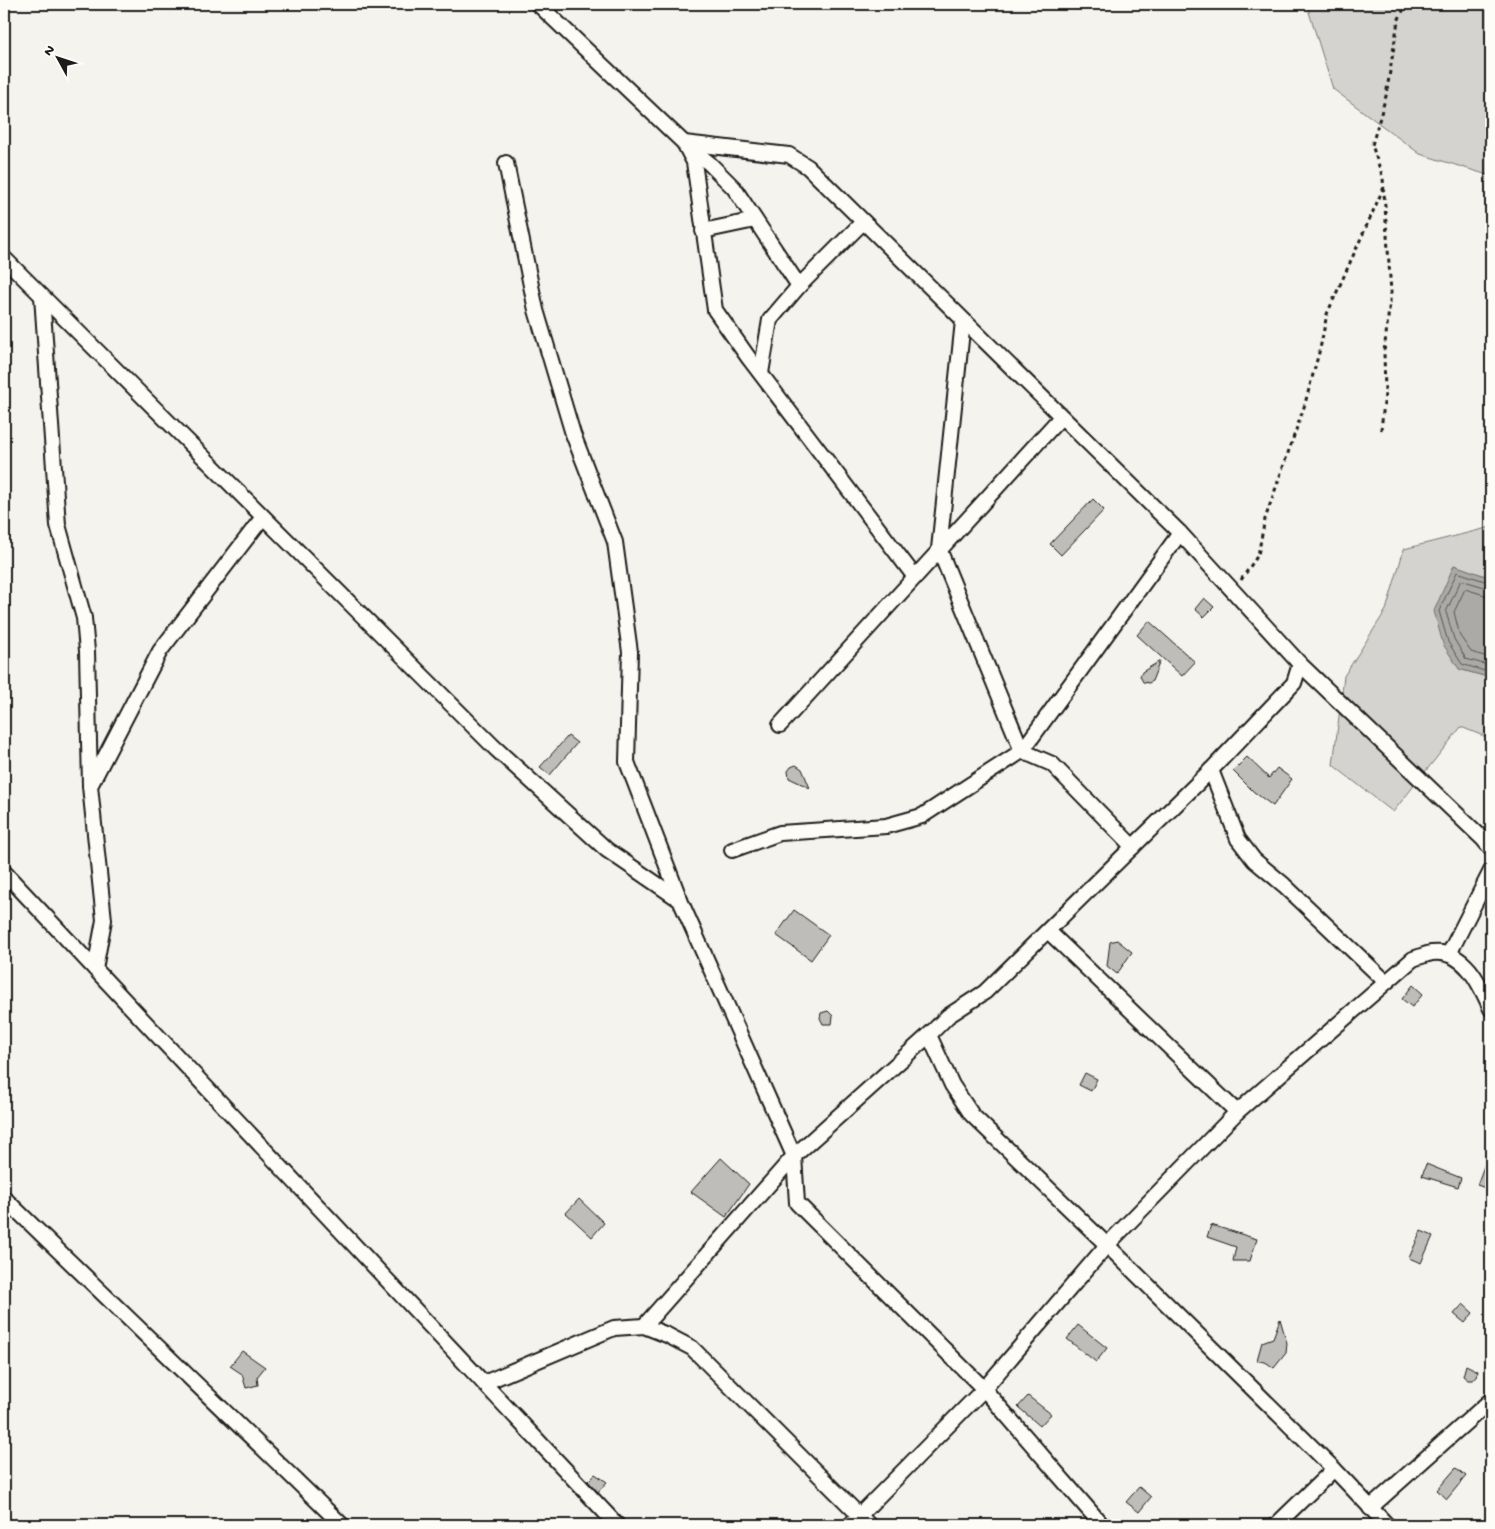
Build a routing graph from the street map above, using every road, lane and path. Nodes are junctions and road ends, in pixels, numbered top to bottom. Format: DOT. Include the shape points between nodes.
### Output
graph roads {
  1 [pos="538,4"];
  2 [pos="1406,4"];
  3 [pos="684,143"];
  4 [pos="506,163"];
  5 [pos="1384,189"];
  6 [pos="755,220"];
  7 [pos="863,222"];
  8 [pos="703,230"];
  9 [pos="4,258"];
  10 [pos="799,286"];
  11 [pos="42,296"];
  12 [pos="963,321"];
  13 [pos="761,373"];
  14 [pos="1061,417"];
  15 [pos="1381,430"];
  16 [pos="264,517"];
  17 [pos="1180,533"];
  18 [pos="938,549"];
  19 [pos="915,577"];
  20 [pos="1234,592"];
  21 [pos="1300,664"];
  22 [pos="780,725"];
  23 [pos="1022,751"];
  24 [pos="1211,770"];
  25 [pos="90,786"];
  26 [pos="1133,847"];
  27 [pos="1491,849"];
  28 [pos="732,850"];
  29 [pos="1491,871"];
  30 [pos="4,872"];
  31 [pos="680,900"];
  32 [pos="1048,931"];
  33 [pos="1449,954"];
  34 [pos="95,969"];
  35 [pos="1386,982"];
  36 [pos="1491,1009"];
  37 [pos="929,1035"];
  38 [pos="1237,1112"];
  39 [pos="794,1156"];
  40 [pos="4,1198"];
  41 [pos="1108,1244"];
  42 [pos="644,1326"];
  43 [pos="484,1383"];
  44 [pos="984,1389"];
  45 [pos="1491,1400"];
  46 [pos="1334,1469"];
  47 [pos="1370,1508"];
  48 [pos="865,1520"];
  49 [pos="342,1525"];
  50 [pos="617,1525"];
  51 [pos="850,1525"];
  52 [pos="1102,1525"];
  53 [pos="1276,1525"];
  54 [pos="1387,1525"];
  1 -- 3 [label="street"];
  2 -- 5 [label="path" via="1398,21 1386,96 1372,145"];
  3 -- 6 [label="street" via="734,188"];
  3 -- 7 [label="street" via="789,155 808,167"];
  3 -- 8 [label="street" via="694,162"];
  4 -- 31 [label="street" via="536,310 572,434 615,542 630,652 627,762"];
  5 -- 15 [label="path" via="1390,292"];
  5 -- 20 [label="path" via="1327,314 1304,407 1265,519 1258,555"];
  6 -- 8 [label="street"];
  6 -- 10 [label="street"];
  7 -- 10 [label="street"];
  7 -- 12 [label="street"];
  8 -- 13 [label="street" via="715,310"];
  9 -- 11 [label="street"];
  10 -- 13 [label="street" via="770,320"];
  11 -- 16 [label="street"];
  11 -- 25 [label="street" via="58,525 84,618"];
  12 -- 14 [label="street"];
  12 -- 18 [label="street"];
  13 -- 19 [label="street"];
  14 -- 17 [label="street"];
  14 -- 18 [label="street"];
  16 -- 25 [label="street" via="160,652"];
  16 -- 31 [label="street" via="495,748 607,850"];
  17 -- 20 [label="street"];
  17 -- 23 [label="street"];
  18 -- 19 [label="street"];
  18 -- 23 [label="street"];
  19 -- 22 [label="street"];
  20 -- 21 [label="street"];
  21 -- 24 [label="street" via="1294,683"];
  21 -- 27 [label="street"];
  23 -- 26 [label="street" via="1052,764"];
  23 -- 28 [label="street" via="922,816 886,826 780,833"];
  24 -- 26 [label="street"];
  24 -- 35 [label="street" via="1238,839 1254,860"];
  25 -- 34 [label="street" via="104,920"];
  26 -- 32 [label="street"];
  29 -- 33 [label="street"];
  30 -- 34 [label="street"];
  31 -- 39 [label="street"];
  32 -- 37 [label="street" via="985,992 948,1016"];
  32 -- 38 [label="street"];
  33 -- 35 [label="street" via="1431,953 1413,959"];
  33 -- 36 [label="street" via="1477,978"];
  34 -- 43 [label="street"];
  35 -- 38 [label="street"];
  37 -- 39 [label="street"];
  37 -- 41 [label="street" via="952,1086 972,1114"];
  38 -- 41 [label="street"];
  39 -- 42 [label="street"];
  39 -- 44 [label="street" via="797,1203"];
  40 -- 49 [label="street"];
  41 -- 44 [label="street"];
  41 -- 46 [label="street"];
  42 -- 43 [label="street" via="614,1328"];
  42 -- 48 [label="street" via="692,1348"];
  43 -- 50 [label="street"];
  44 -- 48 [label="street"];
  44 -- 52 [label="street"];
  45 -- 47 [label="street"];
  46 -- 47 [label="street"];
  46 -- 53 [label="street"];
  47 -- 54 [label="street"];
  48 -- 51 [label="street"];
}
